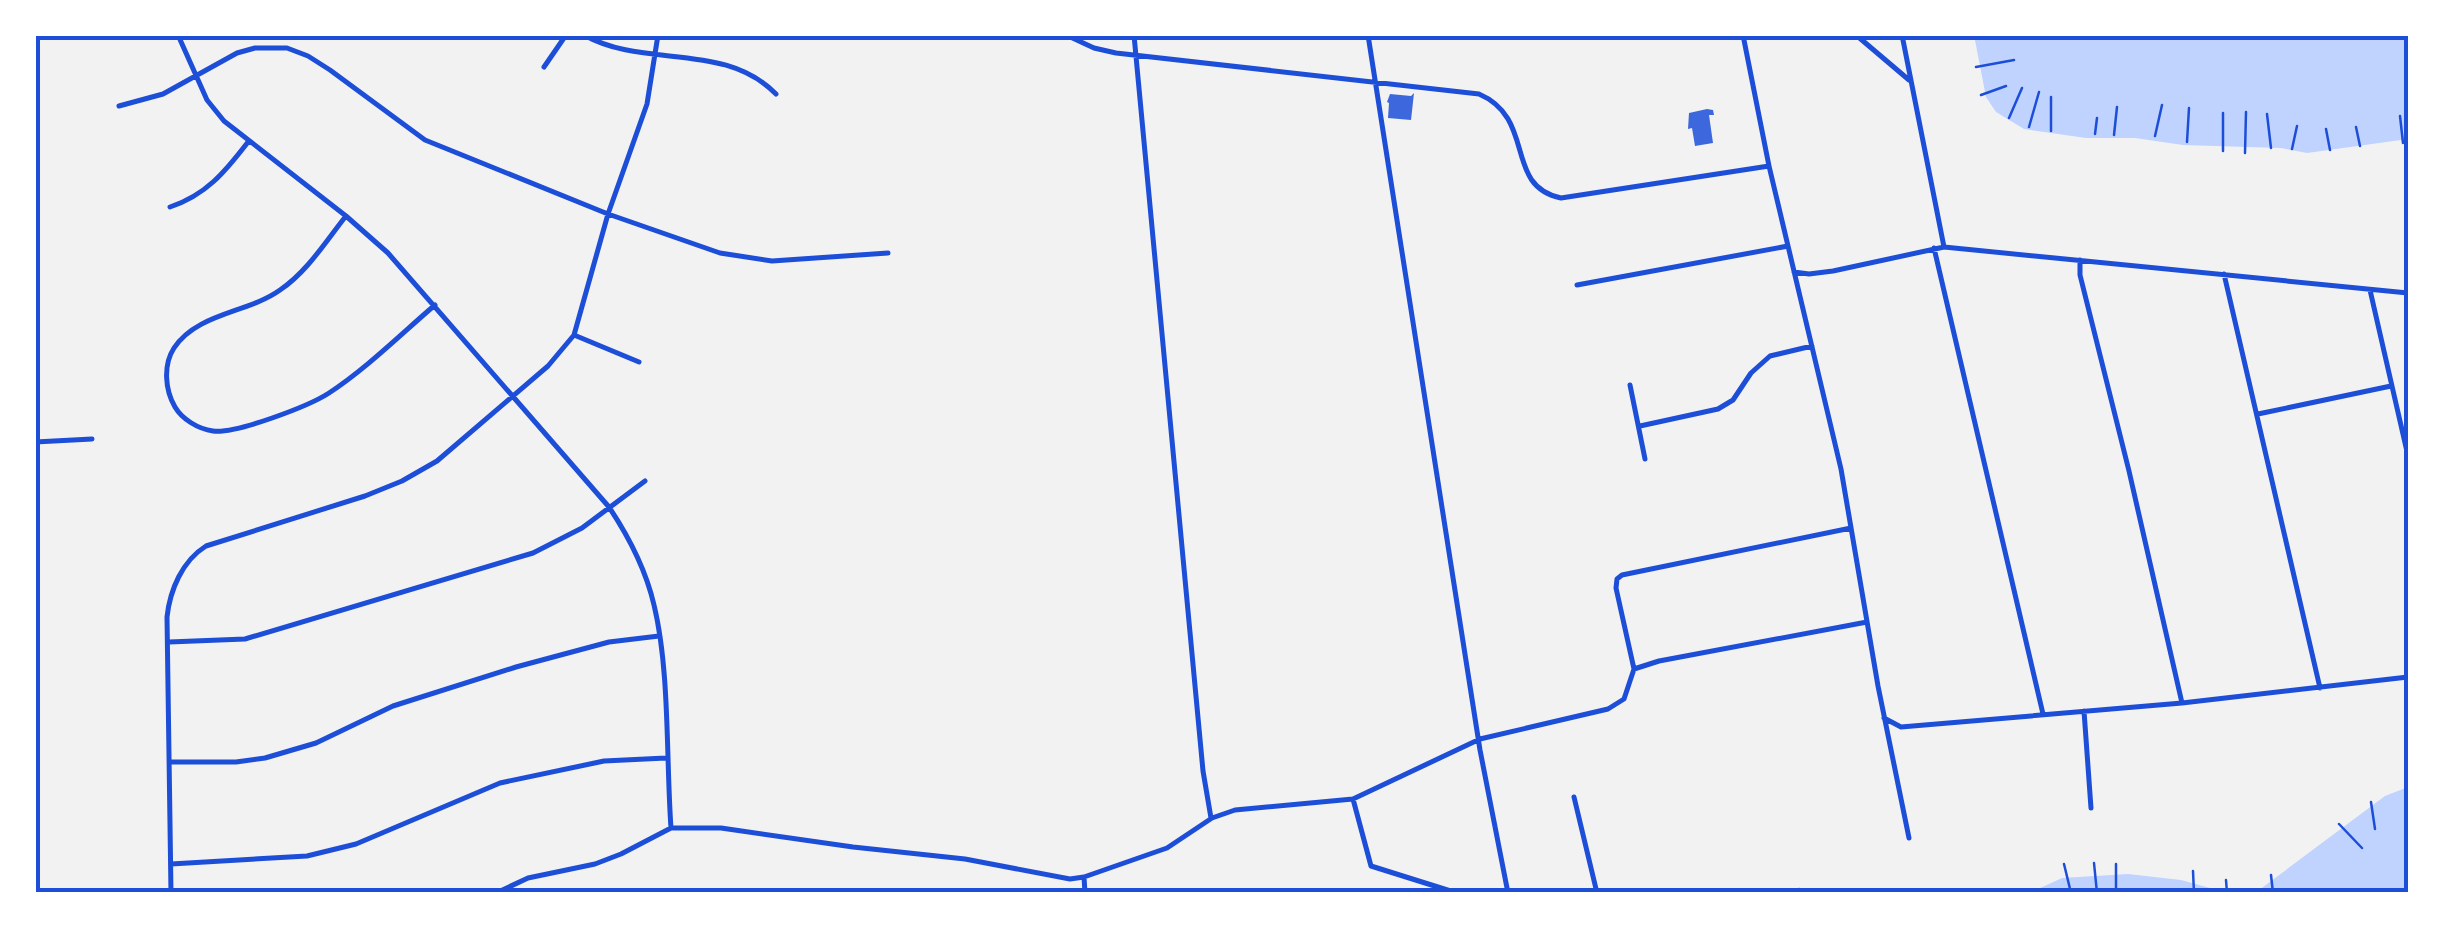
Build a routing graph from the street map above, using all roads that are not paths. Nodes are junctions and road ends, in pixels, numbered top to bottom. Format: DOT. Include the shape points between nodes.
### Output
graph roads {
  1 [pos="178,35"];
  2 [pos="566,35"];
  3 [pos="584,35"];
  4 [pos="658,35"];
  5 [pos="1066,35"];
  6 [pos="1134,35"];
  7 [pos="1368,35"];
  8 [pos="1743,35"];
  9 [pos="1856,35"];
  10 [pos="1902,35"];
  11 [pos="656,54"];
  12 [pos="1137,56"];
  13 [pos="544,67"];
  14 [pos="195,76"];
  15 [pos="1376,81"];
  16 [pos="1911,82"];
  17 [pos="776,94"];
  18 [pos="119,106"];
  19 [pos="248,142"];
  20 [pos="1769,166"];
  21 [pos="170,207"];
  22 [pos="608,214"];
  23 [pos="346,216"];
  24 [pos="1788,246"];
  25 [pos="1944,247"];
  26 [pos="1934,248"];
  27 [pos="888,254"];
  28 [pos="2080,260"];
  29 [pos="1794,272"];
  30 [pos="2224,274"];
  31 [pos="1577,286"];
  32 [pos="2370,290"];
  33 [pos="2408,292"];
  34 [pos="436,305"];
  35 [pos="574,335"];
  36 [pos="1812,346"];
  37 [pos="639,362"];
  38 [pos="1630,385"];
  39 [pos="2392,386"];
  40 [pos="514,397"];
  41 [pos="2258,414"];
  42 [pos="1640,426"];
  43 [pos="92,439"];
  44 [pos="35,442"];
  45 [pos="2408,456"];
  46 [pos="1645,459"];
  47 [pos="645,481"];
  48 [pos="609,507"];
  49 [pos="1852,528"];
  50 [pos="1867,622"];
  51 [pos="659,636"];
  52 [pos="169,642"];
  53 [pos="1634,669"];
  54 [pos="2408,677"];
  55 [pos="2320,688"];
  56 [pos="2182,703"];
  57 [pos="2084,711"];
  58 [pos="2043,714"];
  59 [pos="1884,718"];
  60 [pos="1480,738"];
  61 [pos="666,758"];
  62 [pos="170,762"];
  63 [pos="1574,797"];
  64 [pos="1354,799"];
  65 [pos="2091,808"];
  66 [pos="1212,818"];
  67 [pos="671,828"];
  68 [pos="1909,838"];
  69 [pos="172,864"];
  70 [pos="1084,877"];
  71 [pos="171,893"];
  72 [pos="496,893"];
  73 [pos="1085,893"];
  74 [pos="1457,893"];
  75 [pos="1508,893"];
  76 [pos="1598,893"];
  1 -- 14 [label="street"];
  2 -- 13 [label="street"];
  3 -- 11 [label="street"];
  4 -- 11 [label="street"];
  5 -- 12 [label="street"];
  6 -- 12 [label="street"];
  7 -- 15 [label="street"];
  8 -- 20 [label="street"];
  9 -- 16 [label="street"];
  10 -- 16 [label="street"];
  11 -- 17 [label="street" via="740,68"];
  11 -- 22 [label="street" via="647,104"];
  12 -- 15 [label="street"];
  12 -- 66 [label="street"];
  14 -- 18 [label="street"];
  14 -- 19 [label="street" via="206,100"];
  14 -- 22 [label="street" via="236,53 287,48 330,70 425,140"];
  15 -- 20 [label="street" via="1466,91 1500,105 1514,126 1526,173 1550,196"];
  15 -- 60 [label="street"];
  16 -- 25 [label="street"];
  19 -- 21 [label="street" via="202,194"];
  19 -- 23 [label="street"];
  20 -- 24 [label="street"];
  22 -- 27 [label="street" via="745,258"];
  22 -- 35 [label="street"];
  23 -- 34 [label="street"];
  23 -- 34 [label="street" via="292,282 264,301 196,327 174,348 166,372 178,412 213,431 303,408"];
  24 -- 29 [label="street"];
  24 -- 31 [label="street"];
  25 -- 26 [label="street"];
  25 -- 28 [label="street"];
  26 -- 29 [label="street"];
  26 -- 58 [label="street"];
  28 -- 30 [label="street"];
  28 -- 56 [label="street"];
  29 -- 36 [label="street"];
  30 -- 32 [label="street"];
  30 -- 41 [label="street"];
  32 -- 33 [label="street"];
  32 -- 39 [label="street"];
  34 -- 40 [label="street"];
  35 -- 37 [label="street"];
  35 -- 40 [label="street"];
  36 -- 42 [label="street" via="1770,356 1718,408"];
  36 -- 49 [label="street"];
  38 -- 42 [label="street"];
  39 -- 41 [label="street"];
  39 -- 45 [label="street"];
  40 -- 48 [label="street"];
  40 -- 52 [label="street" via="438,461 402,480 196,552 169,597"];
  41 -- 55 [label="street"];
  42 -- 46 [label="street"];
  43 -- 44 [label="street"];
  47 -- 48 [label="street"];
  48 -- 51 [label="street" via="646,580"];
  48 -- 52 [label="street" via="534,553 443,581 245,639"];
  49 -- 50 [label="street"];
  49 -- 53 [label="street" via="1622,575 1616,588"];
  50 -- 53 [label="street"];
  50 -- 59 [label="street"];
  51 -- 61 [label="street"];
  51 -- 62 [label="street" via="595,645 490,674 265,758"];
  52 -- 62 [label="street"];
  53 -- 60 [label="street" via="1617,705"];
  54 -- 55 [label="street"];
  55 -- 56 [label="street"];
  56 -- 57 [label="street"];
  57 -- 58 [label="street"];
  57 -- 65 [label="street"];
  58 -- 59 [label="street" via="1900,726"];
  59 -- 68 [label="street"];
  60 -- 64 [label="street"];
  60 -- 75 [label="street"];
  61 -- 67 [label="street"];
  61 -- 69 [label="street" via="604,761 500,783 356,844 307,856"];
  62 -- 69 [label="street"];
  63 -- 76 [label="street"];
  64 -- 66 [label="street"];
  64 -- 74 [label="street" via="1371,866"];
  66 -- 70 [label="street" via="1167,848"];
  67 -- 70 [label="street" via="721,828"];
  67 -- 72 [label="street" via="621,854"];
  69 -- 71 [label="street"];
  70 -- 73 [label="street"];
}
